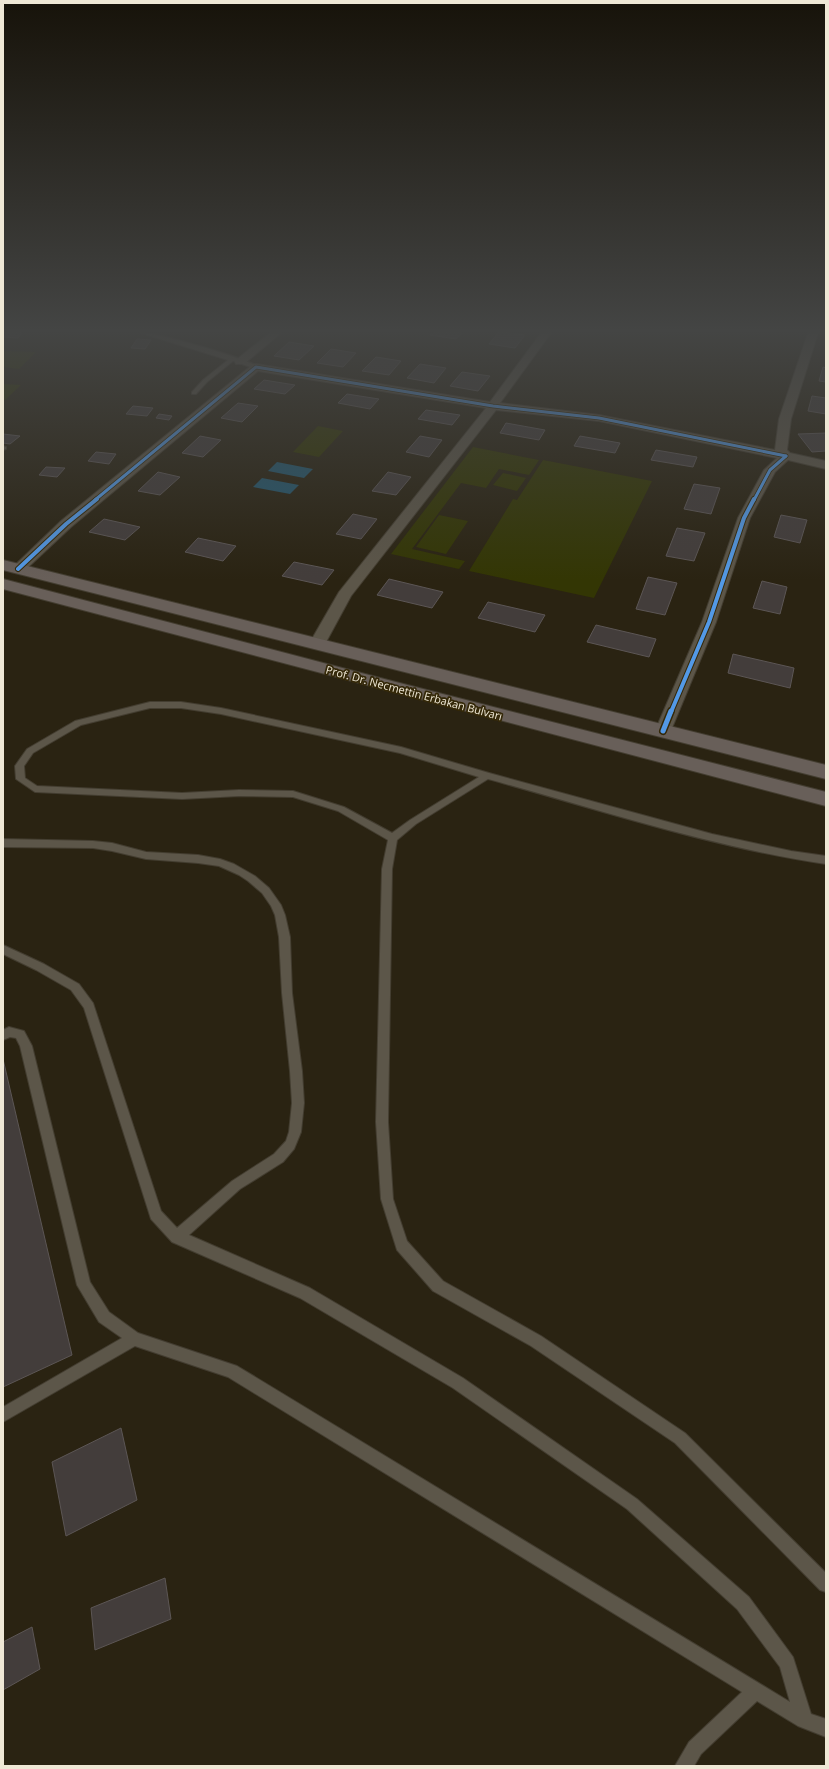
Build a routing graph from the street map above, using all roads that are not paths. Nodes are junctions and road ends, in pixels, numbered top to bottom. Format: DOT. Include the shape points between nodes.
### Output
graph roads {
  1 [pos="198,416"];
  2 [pos="485,416"];
  3 [pos="577,416"];
  4 [pos="786,416"];
  5 [pos="786,456"];
  6 [pos="826,465"];
  7 [pos="11,567"];
  8 [pos="3,584"];
  9 [pos="317,644"];
  10 [pos="663,731"];
  11 [pos="826,772"];
  12 [pos="487,776"];
  13 [pos="826,798"];
  14 [pos="393,838"];
  15 [pos="3,843"];
  16 [pos="826,860"];
  17 [pos="3,949"];
  18 [pos="3,1034"];
  19 [pos="177,1237"];
  20 [pos="134,1340"];
  21 [pos="3,1415"];
  22 [pos="826,1584"];
  23 [pos="757,1690"];
  24 [pos="804,1720"];
  25 [pos="826,1728"];
  26 [pos="684,1766"];
  1 -- 7 [label="street"];
  2 -- 9 [label="street" via="344,595"];
  3 -- 5 [label="street"];
  4 -- 5 [label="street" via="781,445 781,451"];
  5 -- 6 [label="street"];
  5 -- 10 [label="street" via="770,470 744,518 709,622"];
  7 -- 9 [label="main road, Prof. Dr. Necmettin Erbakan Bulvarı"];
  8 -- 13 [label="main road, Prof. Dr. Necmettin Erbakan Bulvarı"];
  9 -- 10 [label="main road, Prof. Dr. Necmettin Erbakan Bulvarı"];
  10 -- 11 [label="main road, Prof. Dr. Necmettin Erbakan Bulvarı"];
  12 -- 14 [label="lane" via="413,822"];
  12 -- 14 [label="lane" via="401,750 221,711 180,705 150,705 78,723 30,751 19,766 21,779 35,788 182,796 293,794 341,810"];
  12 -- 16 [label="lane" via="712,838"];
  14 -- 22 [label="lane" via="388,870 382,1122 387,1199 402,1245 438,1286 536,1342 680,1438"];
  15 -- 19 [label="lane" via="95,845 145,856 208,860 232,867 253,879 277,906 284,940 295,1060 298,1116 295,1134 278,1160 238,1184"];
  17 -- 19 [label="lane" via="75,987 89,1006 156,1215"];
  18 -- 20 [label="lane" via="20,1034 26,1046 84,1285 104,1317"];
  19 -- 24 [label="lane" via="304,1293 458,1383 632,1504 743,1603 787,1663"];
  20 -- 21 [label="lane"];
  20 -- 23 [label="lane" via="232,1371"];
  23 -- 24 [label="lane"];
  23 -- 26 [label="lane" via="695,1748"];
  24 -- 25 [label="lane"];
}
